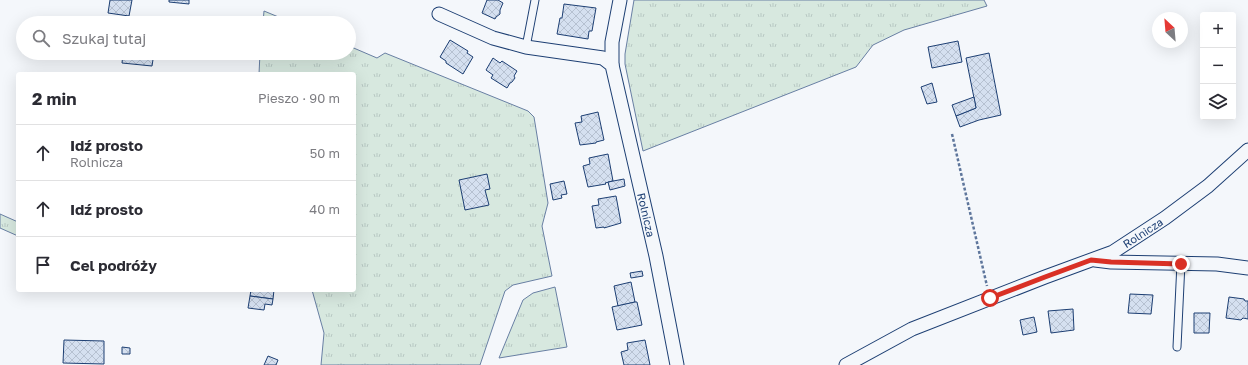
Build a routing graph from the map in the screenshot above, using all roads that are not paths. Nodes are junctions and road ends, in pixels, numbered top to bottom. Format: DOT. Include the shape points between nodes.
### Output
graph roads {
  1 [pos="535,0"];
  2 [pos="620,0"];
  3 [pos="439,14"];
  4 [pos="526,47"];
  5 [pos="612,65"];
  6 [pos="1248,150"];
  7 [pos="1091,260"];
  8 [pos="1181,264"];
  9 [pos="1248,268"];
  10 [pos="1177,347"];
  11 [pos="850,364"];
  12 [pos="677,365"];
  1 -- 4 [label="lane"];
  2 -- 5 [label="street, Rolnicza" via="612,42"];
  3 -- 4 [label="street" via="493,38"];
  4 -- 5 [label="street" via="603,58"];
  5 -- 12 [label="street, Rolnicza" via="656,256"];
  6 -- 7 [label="street, Rolnicza" via="1208,186 1165,218 1114,252"];
  7 -- 8 [label="street"];
  7 -- 11 [label="street, Rolnicza" via="912,329"];
  8 -- 9 [label="street" via="1218,264"];
  8 -- 10 [label="lane"];
}
